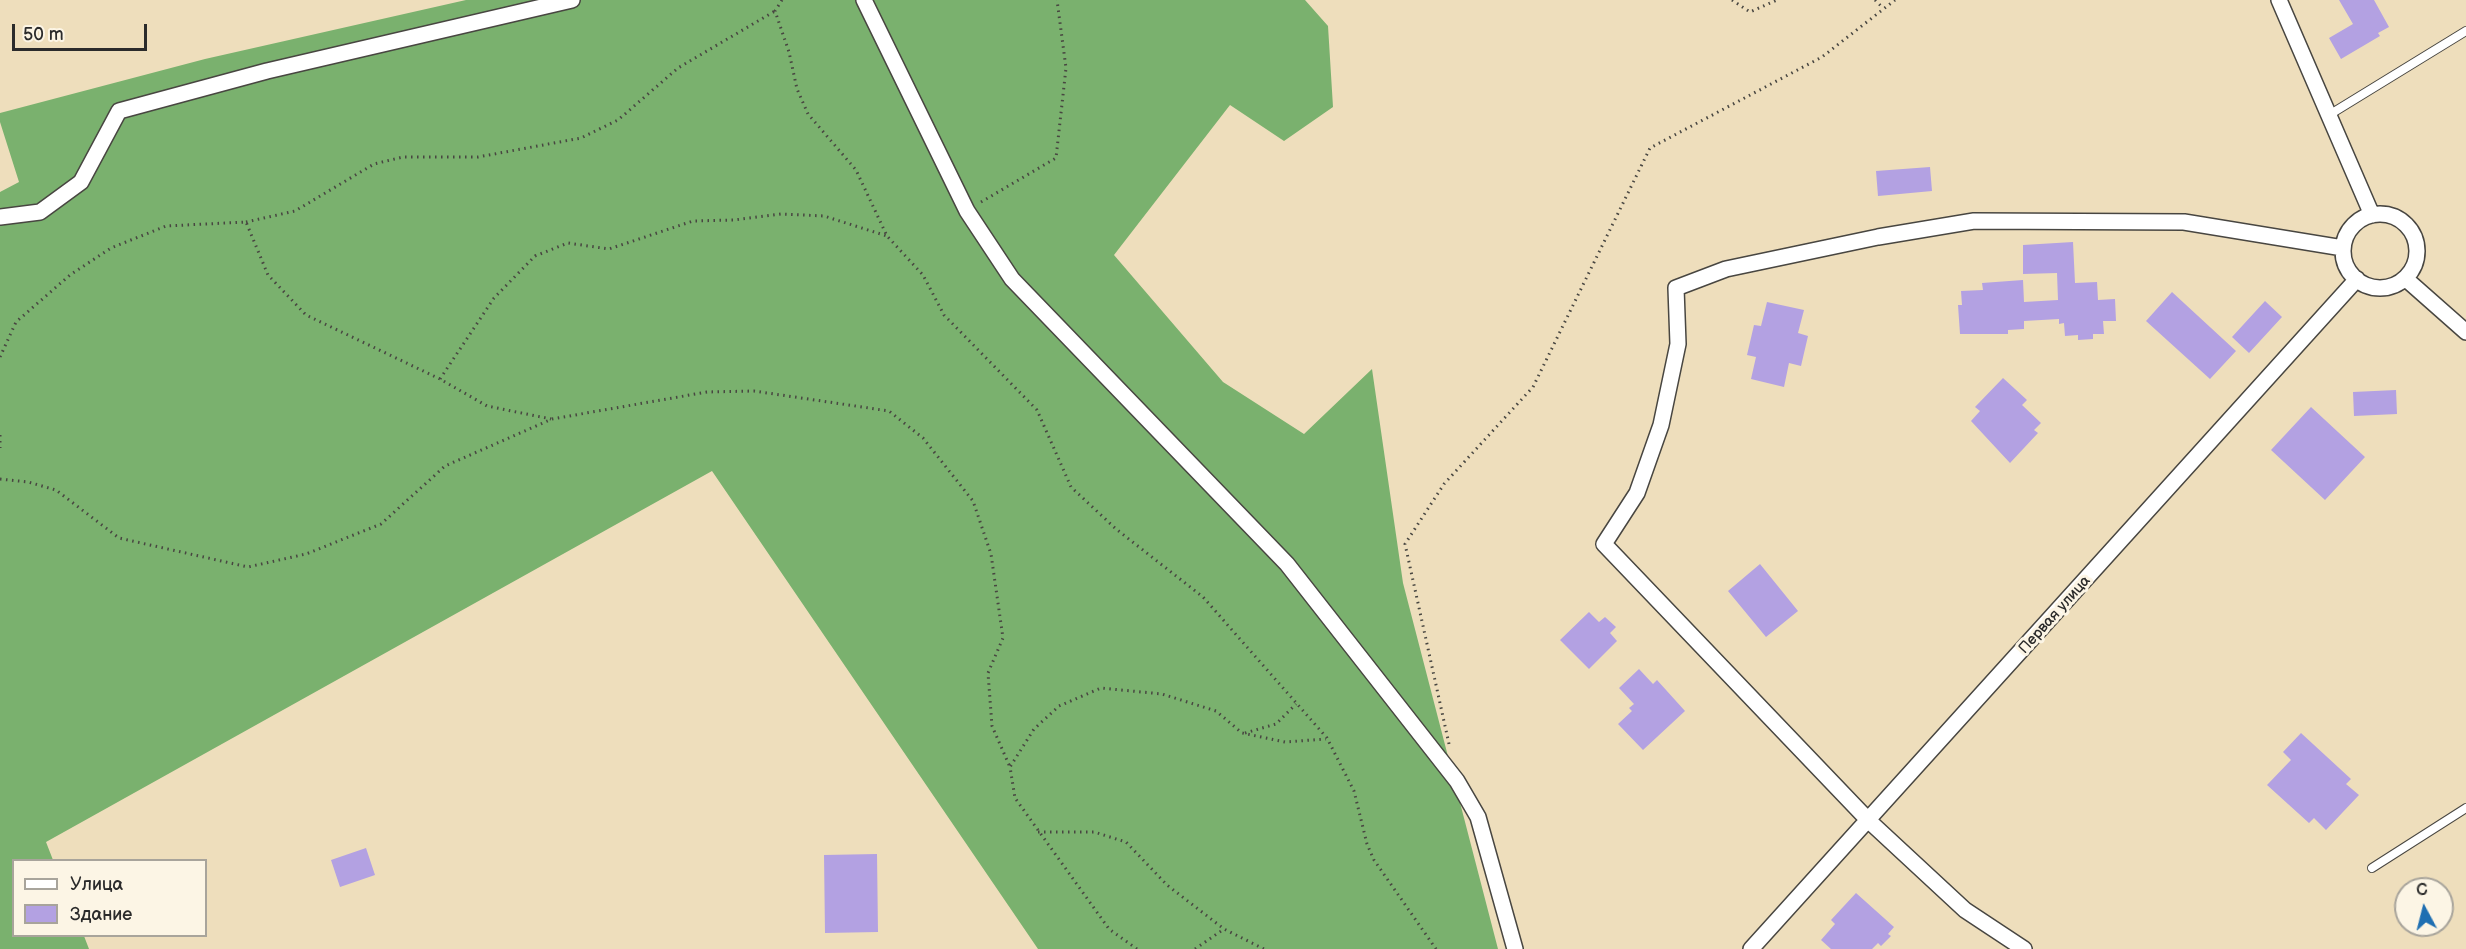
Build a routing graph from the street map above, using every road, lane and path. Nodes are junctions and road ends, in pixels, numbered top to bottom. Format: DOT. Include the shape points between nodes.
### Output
graph roads {
  1 [pos="572,0"];
  2 [pos="782,0"];
  3 [pos="864,0"];
  4 [pos="1057,0"];
  5 [pos="1732,0"];
  6 [pos="1777,0"];
  7 [pos="1875,0"];
  8 [pos="1895,0"];
  9 [pos="2279,0"];
  10 [pos="1884,8"];
  11 [pos="775,11"];
  12 [pos="2466,31"];
  13 [pos="2329,115"];
  14 [pos="967,211"];
  15 [pos="2372,215"];
  16 [pos="0,217"];
  17 [pos="246,222"];
  18 [pos="887,236"];
  19 [pos="2343,248"];
  20 [pos="2357,279"];
  21 [pos="2406,279"];
  22 [pos="2466,332"];
  23 [pos="0,357"];
  24 [pos="440,379"];
  25 [pos="552,419"];
  26 [pos="0,435"];
  27 [pos="0,448"];
  28 [pos="0,479"];
  29 [pos="1296,704"];
  30 [pos="1242,733"];
  31 [pos="1327,738"];
  32 [pos="1450,747"];
  33 [pos="1010,767"];
  34 [pos="2466,808"];
  35 [pos="1869,821"];
  36 [pos="1037,832"];
  37 [pos="2372,868"];
  38 [pos="1224,929"];
  39 [pos="1435,948"];
  40 [pos="1137,949"];
  41 [pos="1195,949"];
  42 [pos="1264,949"];
  43 [pos="1515,949"];
  44 [pos="1751,949"];
  45 [pos="2024,949"];
  1 -- 16 [label="street" via="267,71 118,111 81,182 40,212"];
  2 -- 11 [label="path"];
  3 -- 14 [label="street"];
  4 -- 14 [label="path" via="1066,68 1056,158"];
  5 -- 6 [label="path" via="1750,12"];
  7 -- 10 [label="path"];
  8 -- 10 [label="path"];
  9 -- 13 [label="street"];
  10 -- 32 [label="path" via="1822,57 1650,148 1533,387 1444,484 1405,544"];
  11 -- 17 [label="path" via="678,68 618,120 581,138 478,157 393,159 374,164 295,211"];
  11 -- 18 [label="path" via="808,114 856,170"];
  12 -- 13 [label="lane"];
  13 -- 15 [label="street"];
  14 -- 43 [label="street" via="1012,279 1287,564 1457,781 1478,817"];
  15 -- 19 [label="street" via="2350,230"];
  15 -- 21 [label="street" via="2386,214 2409,227 2417,253"];
  17 -- 23 [label="path" via="166,226 111,248 70,275 16,322"];
  17 -- 24 [label="path" via="268,274 306,315"];
  18 -- 24 [label="path" via="824,216 781,214 693,221 609,249 568,243 535,256 494,298"];
  18 -- 29 [label="path" via="923,275 944,315 1037,410 1071,487 1116,530 1203,597"];
  19 -- 20 [label="street" via="2348,269"];
  19 -- 35 [label="street" via="2184,222 1974,220 1726,269 1676,288 1678,344 1661,425 1636,493 1604,544"];
  20 -- 21 [label="street" via="2369,286 2382,287"];
  20 -- 35 [label="street, Первая улица"];
  21 -- 22 [label="street"];
  24 -- 25 [label="path" via="487,406"];
  25 -- 28 [label="path" via="445,466 381,524 306,554 248,567 119,538 56,490"];
  25 -- 33 [label="path" via="707,392 754,391 890,411 923,438 973,501 991,555 1003,638 988,673 992,726"];
  26 -- 27 [label="path"];
  29 -- 30 [label="path" via="1276,724"];
  29 -- 31 [label="path"];
  30 -- 31 [label="path" via="1285,742"];
  30 -- 33 [label="path" via="1216,711 1162,694 1101,688 1059,706 1034,729"];
  31 -- 39 [label="path" via="1354,791 1366,844 1374,860"];
  33 -- 36 [label="path" via="1015,798"];
  34 -- 37 [label="lane"];
  35 -- 44 [label="street, Первая улица"];
  35 -- 45 [label="street" via="1965,910"];
  36 -- 38 [label="path" via="1094,832 1126,842 1167,885"];
  36 -- 40 [label="path" via="1109,929"];
  38 -- 41 [label="path"];
  38 -- 42 [label="path"];
}
